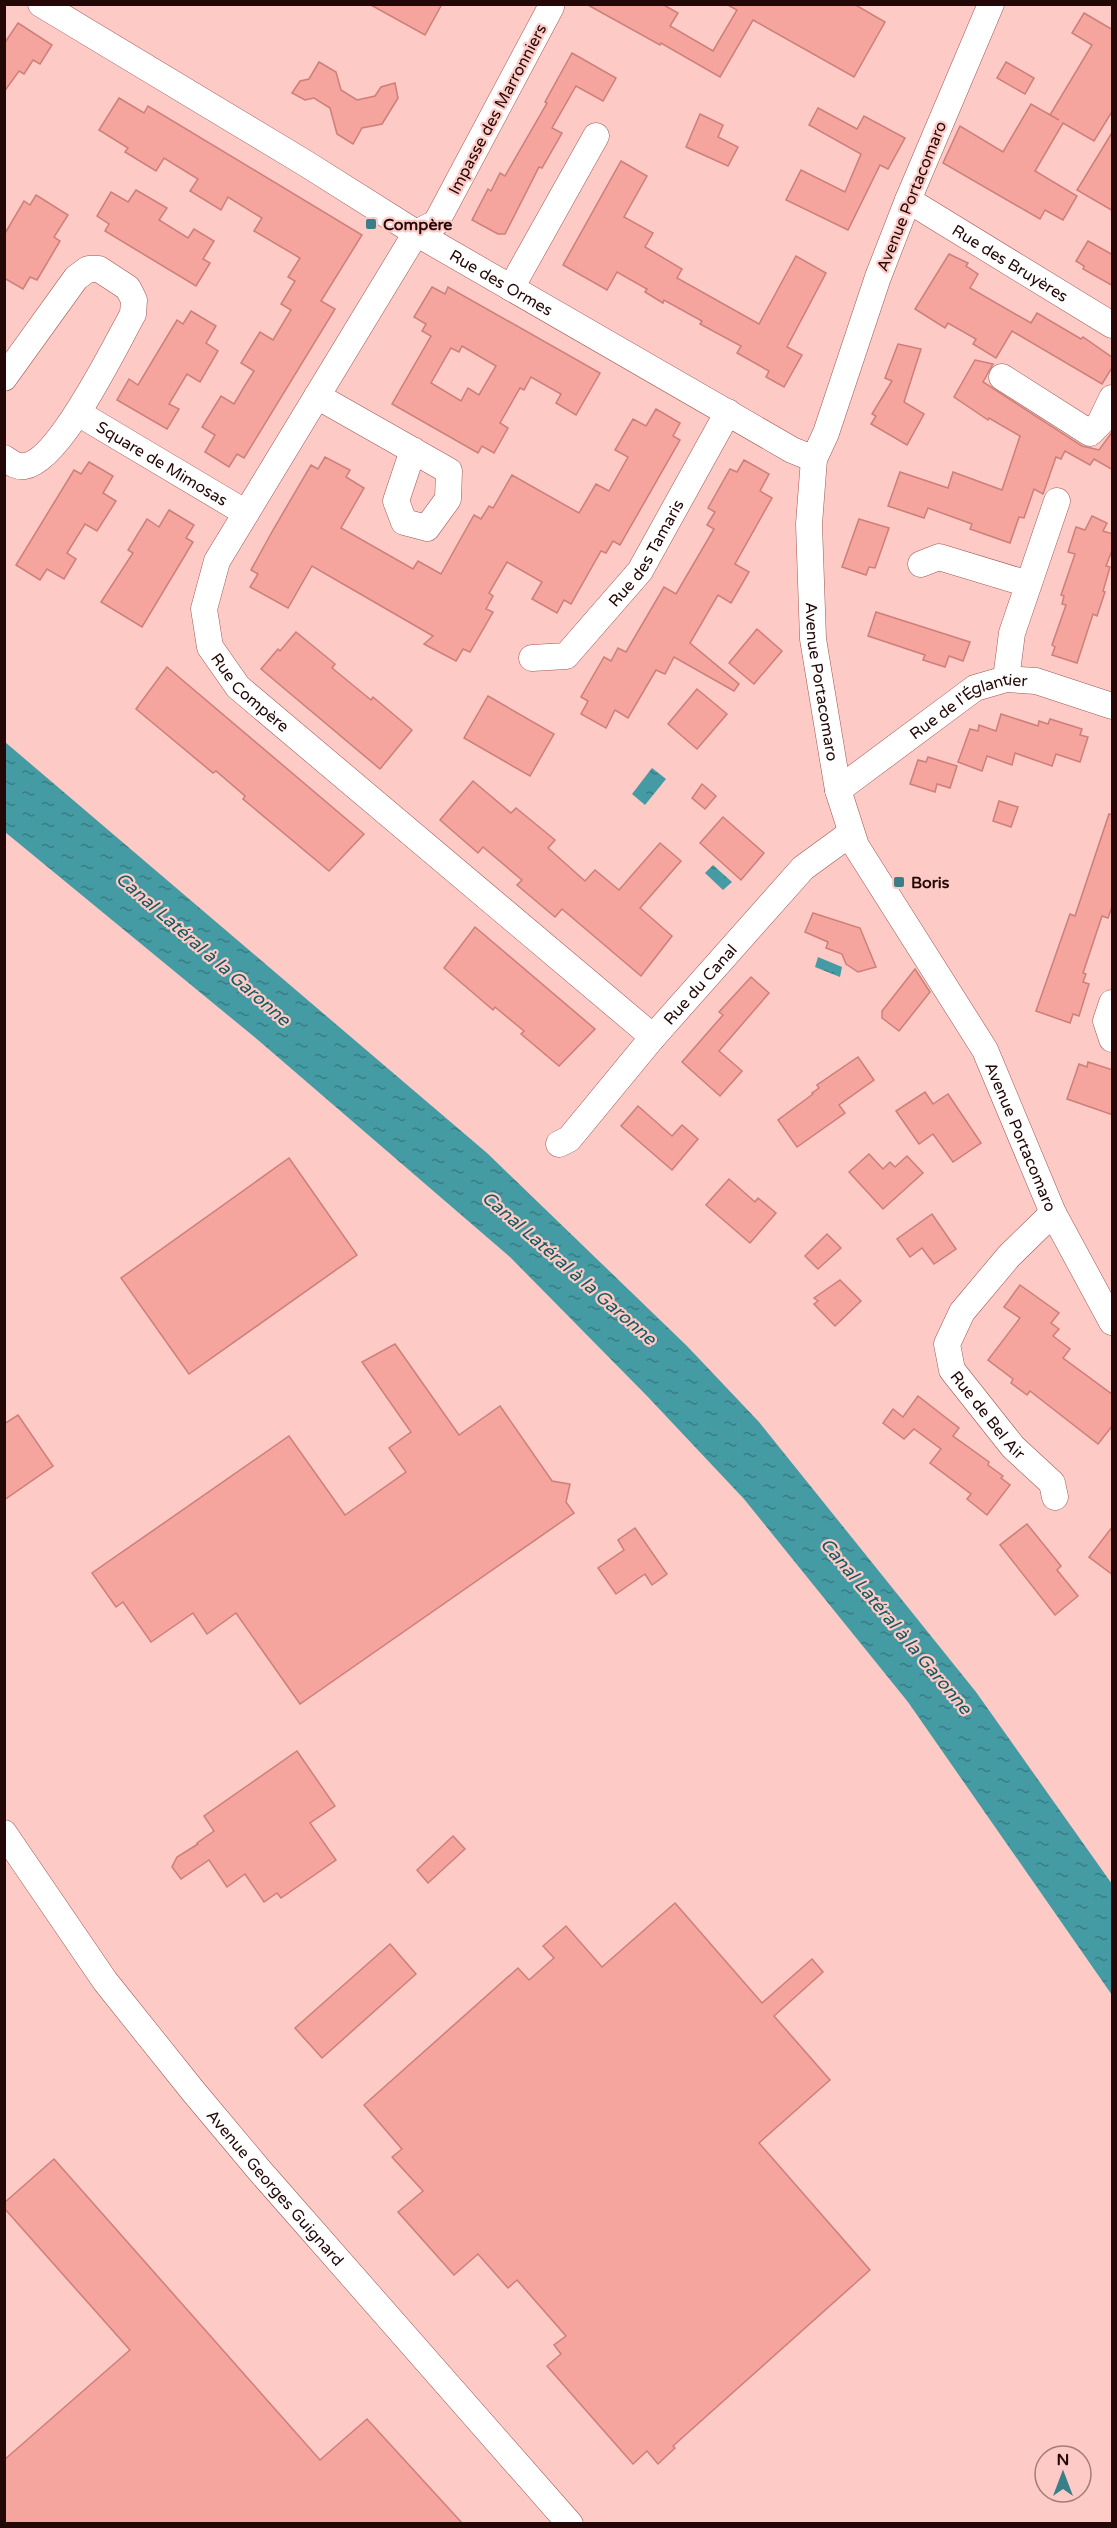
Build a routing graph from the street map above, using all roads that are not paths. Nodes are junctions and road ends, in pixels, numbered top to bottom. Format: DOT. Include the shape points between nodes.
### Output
graph roads {
  1 [pos="41,4"];
  2 [pos="991,4"];
  3 [pos="551,7"];
  4 [pos="596,136"];
  5 [pos="908,200"];
  6 [pos="416,233"];
  7 [pos="511,288"];
  8 [pos="1113,325"];
  9 [pos="1002,377"];
  10 [pos="4,378"];
  11 [pos="317,396"];
  12 [pos="1113,398"];
  13 [pos="728,412"];
  14 [pos="78,413"];
  15 [pos="413,450"];
  16 [pos="4,458"];
  17 [pos="814,459"];
  18 [pos="1057,501"];
  19 [pos="246,513"];
  20 [pos="921,564"];
  21 [pos="1028,584"];
  22 [pos="531,658"];
  23 [pos="1006,679"];
  24 [pos="1113,706"];
  25 [pos="837,790"];
  26 [pos="851,833"];
  27 [pos="1113,1003"];
  28 [pos="653,1037"];
  29 [pos="1113,1039"];
  30 [pos="560,1144"];
  31 [pos="1053,1213"];
  32 [pos="1113,1322"];
  33 [pos="1054,1497"];
  34 [pos="4,1833"];
  35 [pos="570,2523"];
  1 -- 6 [label="street, Rue des Ormes"];
  2 -- 5 [label="street, Avenue Portacomaro"];
  3 -- 6 [label="street, Impasse des Marronniers" via="436,223"];
  4 -- 7 [label="street"];
  5 -- 8 [label="street, Rue des Bruyères"];
  5 -- 17 [label="street, Avenue Portacomaro"];
  6 -- 7 [label="street, Rue des Ormes"];
  6 -- 11 [label="street, Rue Compère"];
  7 -- 13 [label="street, Rue des Ormes"];
  9 -- 12 [label="street" via="1090,433"];
  10 -- 14 [label="street, Square de Mimosas" via="76,278 88,269 99,269 128,288 134,300 134,314"];
  11 -- 15 [label="street"];
  11 -- 19 [label="street, Rue Compère"];
  13 -- 17 [label="street, Rue des Ormes"];
  13 -- 22 [label="street, Rue des Tamaris" via="639,571 566,656"];
  14 -- 16 [label="street, Square de Mimosas" via="40,459 27,466 15,466"];
  14 -- 19 [label="street, Square de Mimosas"];
  17 -- 25 [label="street, Avenue Portacomaro" via="808,524 813,639"];
  18 -- 21 [label="street"];
  19 -- 28 [label="street, Rue Compère" via="217,561 204,609 210,647 238,687"];
  20 -- 21 [label="street" via="939,557"];
  21 -- 23 [label="street" via="1012,633"];
  23 -- 24 [label="street, Rue de l'Églantier" via="1036,681"];
  23 -- 25 [label="street, Rue de l'Églantier" via="975,687"];
  25 -- 26 [label="street, Avenue Portacomaro"];
  26 -- 28 [label="street, Rue du Canal" via="803,868"];
  26 -- 31 [label="street, Avenue Portacomaro" via="985,1050"];
  27 -- 29 [label="street" via="1106,1022"];
  28 -- 30 [label="street, Rue du Canal" via="569,1140"];
  31 -- 32 [label="street, Avenue Portacomaro"];
  31 -- 33 [label="street, Rue de Bel Air" via="1009,1256 962,1312 947,1344 952,1370 1013,1447 1052,1484"];
  34 -- 35 [label="street, Avenue Georges Guignard" via="105,1981 193,2091"];
}
